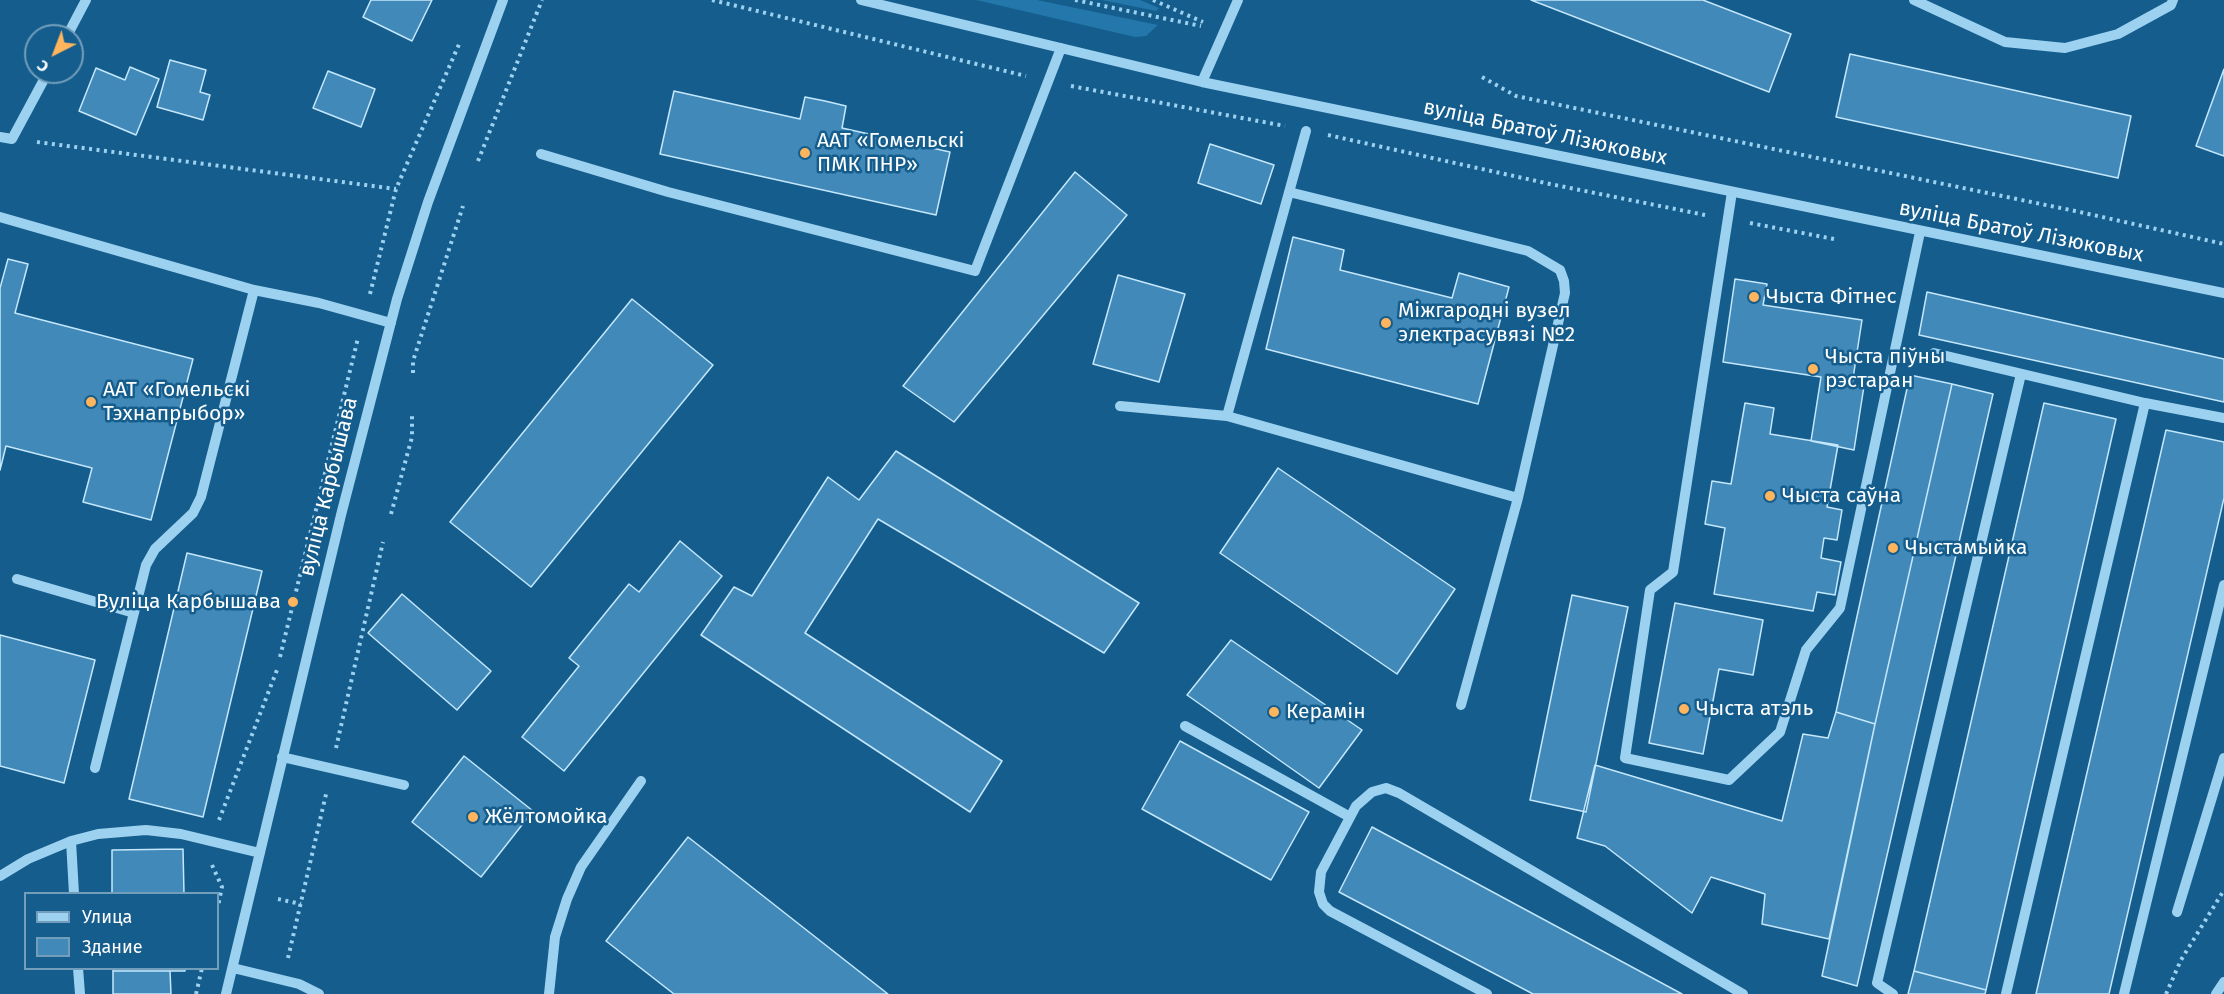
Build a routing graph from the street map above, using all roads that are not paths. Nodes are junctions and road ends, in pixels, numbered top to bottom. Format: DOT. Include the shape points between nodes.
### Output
graph roads {
  1 [pos="86,0"];
  2 [pos="503,0"];
  3 [pos="861,0"];
  4 [pos="1238,0"];
  5 [pos="1914,0"];
  6 [pos="2173,0"];
  7 [pos="73,24"];
  8 [pos="1060,48"];
  9 [pos="1202,82"];
  10 [pos="42,84"];
  11 [pos="1306,131"];
  12 [pos="0,137"];
  13 [pos="541,154"];
  14 [pos="1289,192"];
  15 [pos="1732,192"];
  16 [pos="0,217"];
  17 [pos="1920,232"];
  18 [pos="254,290"];
  19 [pos="2224,293"];
  20 [pos="391,323"];
  21 [pos="1934,353"];
  22 [pos="2021,374"];
  23 [pos="2145,404"];
  24 [pos="1120,406"];
  25 [pos="1227,416"];
  26 [pos="2224,418"];
  27 [pos="1518,498"];
  28 [pos="17,579"];
  29 [pos="2224,585"];
  30 [pos="134,613"];
  31 [pos="1461,705"];
  32 [pos="1185,726"];
  33 [pos="282,757"];
  34 [pos="2224,758"];
  35 [pos="95,768"];
  36 [pos="641,781"];
  37 [pos="405,785"];
  38 [pos="1350,817"];
  39 [pos="71,841"];
  40 [pos="260,854"];
  41 [pos="0,876"];
  42 [pos="74,892"];
  43 [pos="2177,912"];
  44 [pos="232,968"];
  45 [pos="78,970"];
  46 [pos="2224,982"];
  47 [pos="80,994"];
  48 [pos="226,994"];
  49 [pos="319,994"];
  50 [pos="549,994"];
  51 [pos="1487,994"];
  52 [pos="1743,994"];
  53 [pos="1893,994"];
  54 [pos="2006,994"];
  55 [pos="2124,994"];
  56 [pos="2216,994"];
  1 -- 7 [label="street"];
  2 -- 20 [label="street, вуліца Карбышава" via="428,202"];
  3 -- 8 [label="street, вуліца Братоў Лізюковых"];
  4 -- 9 [label="street"];
  5 -- 6 [label="street" via="2005,42 2066,48 2118,34 2171,5"];
  8 -- 9 [label="street, вуліца Братоў Лізюковых"];
  8 -- 13 [label="street" via="975,271 668,192"];
  9 -- 15 [label="street, вуліца Братоў Лізюковых"];
  10 -- 12 [label="street" via="12,139"];
  11 -- 14 [label="street"];
  14 -- 25 [label="street"];
  14 -- 27 [label="street" via="1528,251 1560,270 1564,293"];
  15 -- 17 [label="street, вуліца Братоў Лізюковых"];
  15 -- 17 [label="street" via="1673,572 1650,590 1625,758 1730,780 1780,732 1806,650 1840,608"];
  16 -- 18 [label="street"];
  17 -- 19 [label="street, вуліца Братоў Лізюковых"];
  18 -- 20 [label="street"];
  18 -- 30 [label="street" via="201,497 193,513 150,557"];
  20 -- 33 [label="street, вуліца Карбышава"];
  21 -- 22 [label="street"];
  22 -- 23 [label="street"];
  22 -- 53 [label="street" via="1877,983"];
  23 -- 26 [label="street"];
  23 -- 54 [label="street"];
  24 -- 25 [label="street"];
  25 -- 27 [label="street"];
  27 -- 31 [label="street"];
  28 -- 30 [label="street"];
  29 -- 55 [label="street"];
  30 -- 35 [label="street"];
  32 -- 38 [label="street"];
  33 -- 37 [label="street"];
  33 -- 40 [label="street, вуліца Карбышава"];
  34 -- 43 [label="street"];
  36 -- 50 [label="street" via="581,867 567,899 555,937"];
  38 -- 51 [label="street" via="1321,872 1319,892 1323,904"];
  38 -- 52 [label="street" via="1372,792 1386,788 1399,793"];
  39 -- 40 [label="street" via="98,834 146,830 181,834"];
  39 -- 41 [label="street" via="28,858"];
  39 -- 42 [label="street"];
  40 -- 44 [label="street, вуліца Карбышава"];
  44 -- 48 [label="street, вуліца Карбышава"];
  44 -- 49 [label="street" via="299,984"];
  45 -- 47 [label="street"];
  46 -- 56 [label="street"];
}
